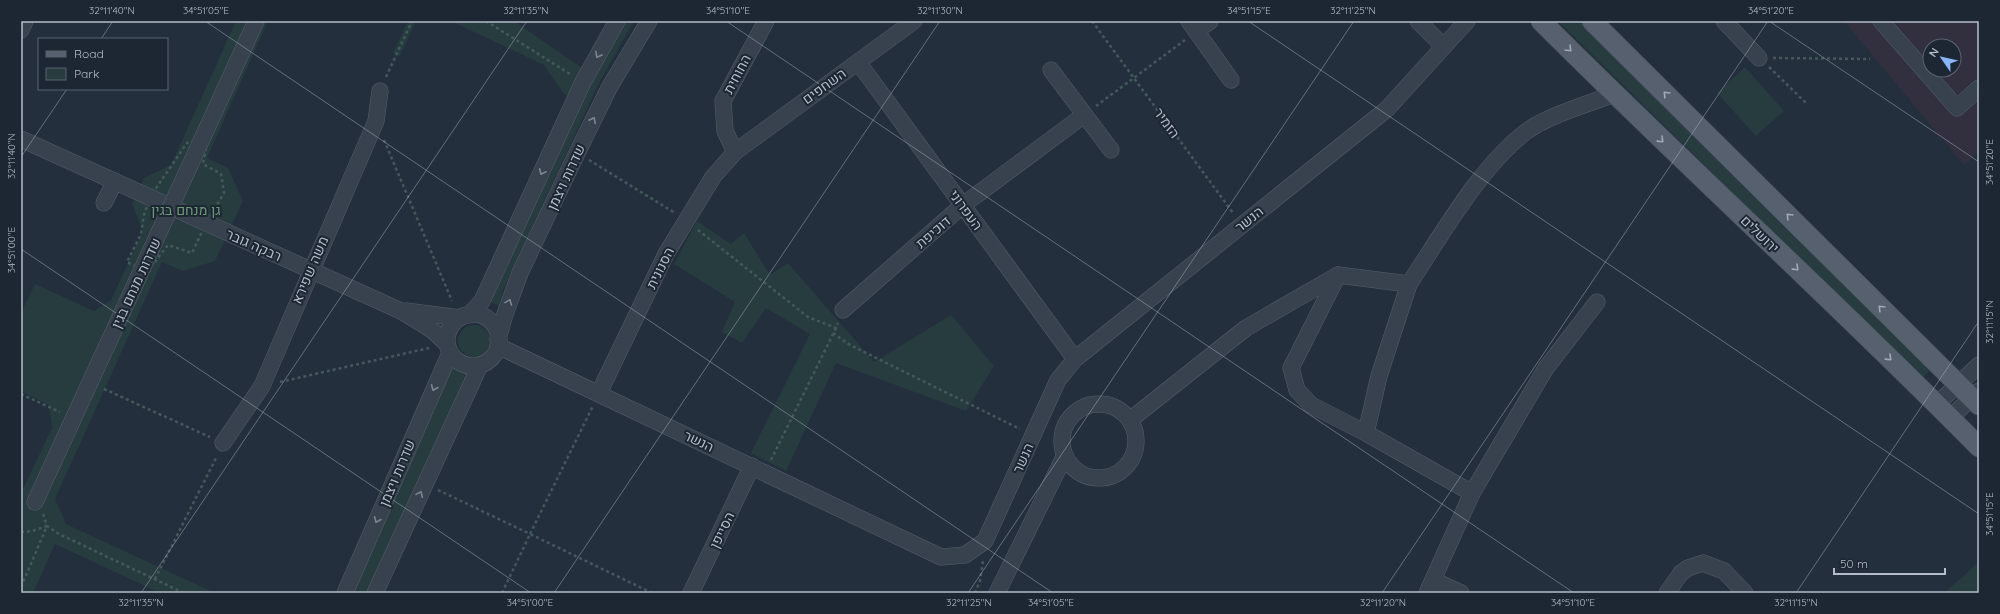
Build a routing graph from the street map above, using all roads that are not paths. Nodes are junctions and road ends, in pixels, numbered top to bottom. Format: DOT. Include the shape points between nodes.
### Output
graph roads {
  1 [pos="25,21"];
  2 [pos="256,21"];
  3 [pos="617,21"];
  4 [pos="648,21"];
  5 [pos="766,21"];
  6 [pos="914,21"];
  7 [pos="1210,21"];
  8 [pos="1418,21"];
  9 [pos="1467,21"];
  10 [pos="1541,21"];
  11 [pos="1592,21"];
  12 [pos="1724,21"];
  13 [pos="1881,21"];
  14 [pos="1193,26"];
  15 [pos="21,30"];
  16 [pos="1443,46"];
  17 [pos="1759,58"];
  18 [pos="858,62"];
  19 [pos="1051,70"];
  20 [pos="1231,80"];
  21 [pos="1979,88"];
  22 [pos="380,91"];
  23 [pos="1614,94"];
  24 [pos="1084,115"];
  25 [pos="21,139"];
  26 [pos="1111,150"];
  27 [pos="735,152"];
  28 [pos="115,181"];
  29 [pos="104,203"];
  30 [pos="963,205"];
  31 [pos="310,270"];
  32 [pos="1338,275"];
  33 [pos="1409,284"];
  34 [pos="1597,302"];
  35 [pos="843,310"];
  36 [pos="400,311"];
  37 [pos="464,316"];
  38 [pos="498,342"];
  39 [pos="448,348"];
  40 [pos="1075,359"];
  41 [pos="480,365"];
  42 [pos="1979,366"];
  43 [pos="600,393"];
  44 [pos="1972,394"];
  45 [pos="1937,404"];
  46 [pos="1950,418"];
  47 [pos="1130,420"];
  48 [pos="1366,433"];
  49 [pos="223,443"];
  50 [pos="1979,447"];
  51 [pos="1065,455"];
  52 [pos="759,469"];
  53 [pos="1472,493"];
  54 [pos="35,502"];
  55 [pos="1430,587"];
  56 [pos="345,593"];
  57 [pos="375,593"];
  58 [pos="691,593"];
  59 [pos="997,593"];
  60 [pos="1461,593"];
  61 [pos="1667,593"];
  62 [pos="1745,593"];
  1 -- 15 [label="street"];
  2 -- 54 [label="street, שדרות מנחם בגין, bridge"];
  3 -- 37 [label="street, שדרות ויצמן, one-way" via="583,82 482,301"];
  38 -- 4 [label="street, שדרות ויצמן, one-way" via="520,273 609,88"];
  5 -- 27 [label="street, החוחית" via="723,101 725,131"];
  6 -- 18 [label="street, השחפים"];
  7 -- 14 [label="street"];
  8 -- 16 [label="street"];
  9 -- 16 [label="street, הנשר"];
  10 -- 23 [label="main road, ירושלים, one-way"];
  44 -- 11 [label="main road, one-way"];
  12 -- 17 [label="street"];
  13 -- 21 [label="street" via="1957,108"];
  14 -- 20 [label="street"];
  16 -- 40 [label="street, הנשר" via="1387,109"];
  18 -- 27 [label="street, השחפים"];
  18 -- 30 [label="street, העפרוני"];
  19 -- 24 [label="street"];
  22 -- 31 [label="street, משה שפירא" via="376,121"];
  23 -- 33 [label="street" via="1565,112 1528,130 1494,161"];
  23 -- 45 [label="main road, ירושלים, one-way"];
  24 -- 26 [label="street"];
  24 -- 30 [label="street, דוכיפת"];
  25 -- 28 [label="street, רבקה גובר"];
  27 -- 43 [label="street, הסנונית" via="713,177 666,254"];
  28 -- 29 [label="street"];
  28 -- 31 [label="street, רבקה גובר"];
  30 -- 35 [label="street, דוכיפת"];
  30 -- 40 [label="street, העפרוני"];
  31 -- 36 [label="street, רבקה גובר"];
  31 -- 49 [label="street, משה שפירא" via="262,386"];
  32 -- 33 [label="street"];
  32 -- 47 [label="street" via="1246,328"];
  32 -- 48 [label="street" via="1291,368 1297,390 1311,405"];
  33 -- 48 [label="street" via="1379,376"];
  34 -- 53 [label="street" via="1546,368"];
  36 -- 37 [label="street, רבקה גובר"];
  36 -- 39 [label="street, רבקה גובר" via="432,330"];
  37 -- 38 [label="street" via="483,316 489,320 494,326"];
  37 -- 39 [label="street" via="450,327 447,335"];
  38 -- 41 [label="street" via="494,354"];
  38 -- 43 [label="street, הנשר"];
  39 -- 41 [label="street" via="455,360 472,366"];
  39 -- 56 [label="street, שדרות ויצמן, one-way"];
  40 -- 52 [label="street, הנשר" via="1058,380 985,541 965,555 941,557"];
  57 -- 41 [label="street, שדרות ויצמן, one-way"];
  42 -- 44 [label="street"];
  43 -- 52 [label="street, הנשר"];
  44 -- 45 [label="street"];
  44 -- 46 [label="street"];
  45 -- 46 [label="main road, ירושלים"];
  46 -- 50 [label="main road, ירושלים"];
  47 -- 51 [label="street" via="1122,411 1105,404 1087,406 1077,411 1068,420 1063,431"];
  47 -- 51 [label="street" via="1135,431 1136,443 1127,466 1117,473 1105,478 1081,473 1071,465"];
  48 -- 53 [label="street"];
  51 -- 59 [label="street"];
  52 -- 58 [label="street, הסייפן"];
  53 -- 55 [label="street"];
  55 -- 60 [label="street"];
  61 -- 62 [label="street" via="1681,573 1703,564 1724,571"];
}
